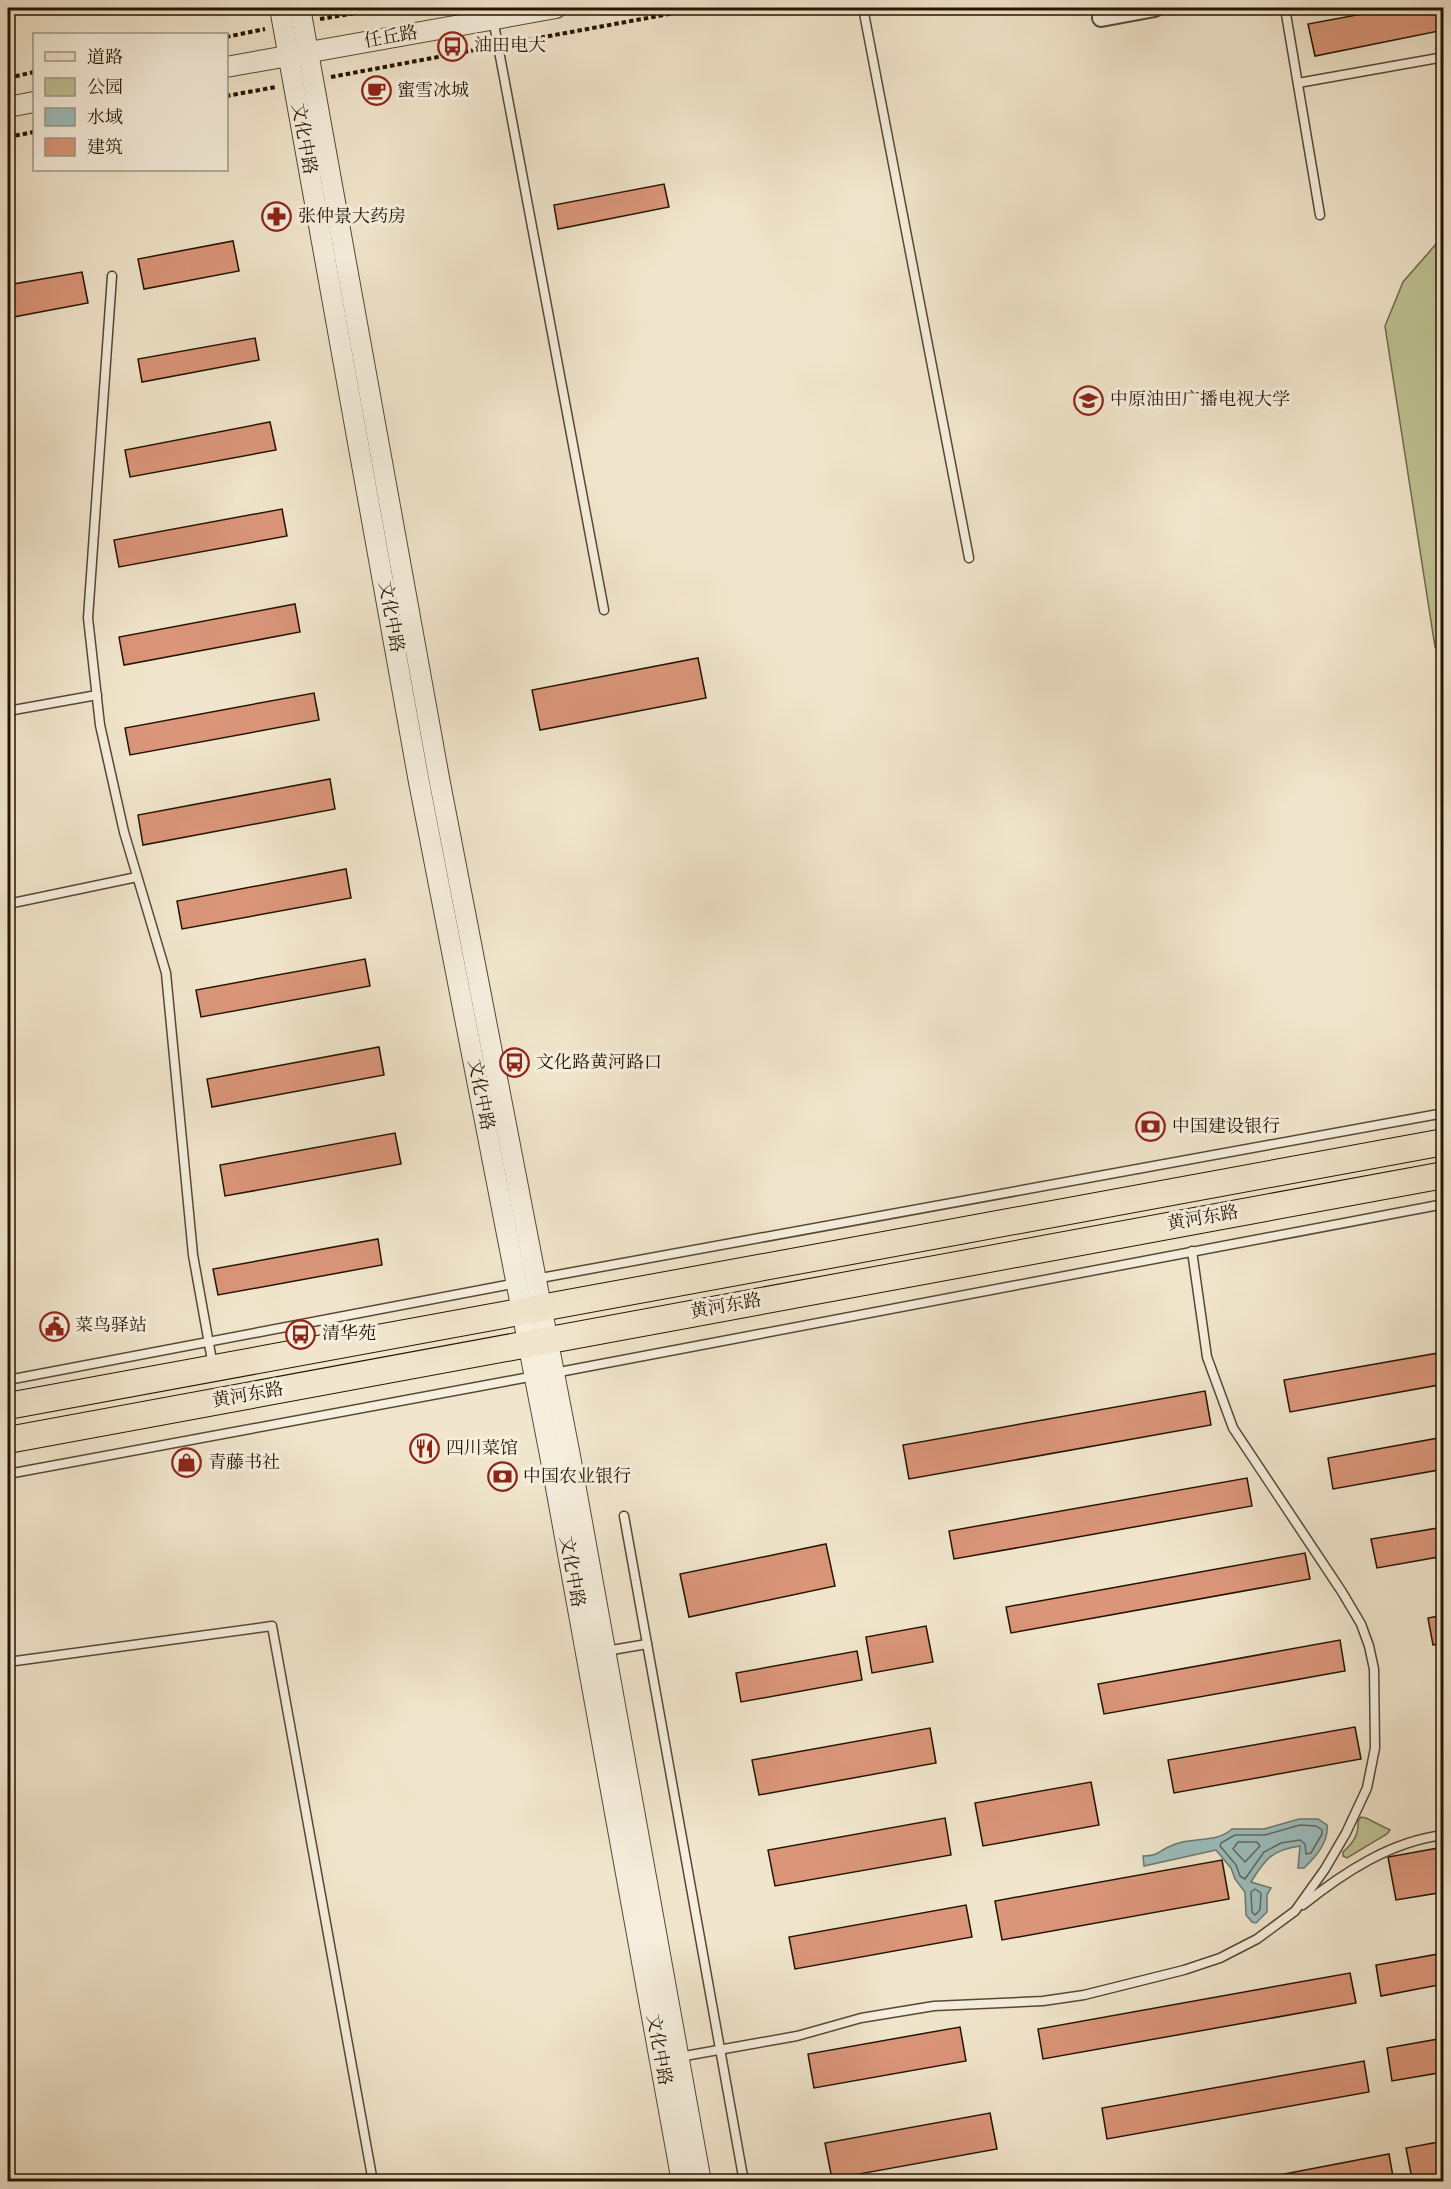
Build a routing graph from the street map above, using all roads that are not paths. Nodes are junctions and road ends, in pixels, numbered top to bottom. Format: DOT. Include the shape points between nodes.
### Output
graph roads {
  1 [pos="280,8"];
  2 [pos="300,8"];
  3 [pos="556,8"];
  4 [pos="863,8"];
  5 [pos="1155,8"];
  6 [pos="1285,8"];
  7 [pos="1101,18"];
  8 [pos="493,19"];
  9 [pos="308,53"];
  10 [pos="289,56"];
  11 [pos="1443,57"];
  12 [pos="228,68"];
  13 [pos="303,82"];
  14 [pos="1298,83"];
  15 [pos="33,102"];
  16 [pos="8,107"];
  17 [pos="1320,215"];
  18 [pos="112,276"];
  19 [pos="969,558"];
  20 [pos="604,610"];
  21 [pos="97,696"];
  22 [pos="8,711"];
  23 [pos="137,877"];
  24 [pos="8,904"];
  25 [pos="1443,1113"];
  26 [pos="1443,1142"];
  27 [pos="1443,1174"];
  28 [pos="1443,1204"];
  29 [pos="1192,1251"];
  30 [pos="536,1279"];
  31 [pos="516,1283"];
  32 [pos="532,1310"];
  33 [pos="210,1341"];
  34 [pos="538,1342"];
  35 [pos="214,1368"];
  36 [pos="554,1372"];
  37 [pos="534,1376"];
  38 [pos="8,1380"];
  39 [pos="8,1406"];
  40 [pos="8,1440"];
  41 [pos="8,1474"];
  42 [pos="624,1516"];
  43 [pos="647,1644"];
  44 [pos="606,1651"];
  45 [pos="8,1662"];
  46 [pos="1443,1835"];
  47 [pos="1295,1911"];
  48 [pos="720,2050"];
  49 [pos="679,2057"];
  50 [pos="373,2181"];
  51 [pos="682,2181"];
  52 [pos="701,2181"];
  53 [pos="744,2181"];
  1 -- 10 [label="street, 文化中路"];
  2 -- 9 [label="street, 文化中路"];
  3 -- 8 [label="street, 任丘路"];
  4 -- 19 [label="lane"];
  5 -- 7 [label="street"];
  6 -- 14 [label="lane"];
  8 -- 9 [label="street, 任丘路"];
  8 -- 20 [label="lane"];
  9 -- 10 [label="street, 任丘路"];
  9 -- 13 [label="street, 文化中路"];
  10 -- 12 [label="street, 任丘路"];
  10 -- 13 [label="street, 文化中路"];
  11 -- 14 [label="lane"];
  13 -- 30 [label="street, 文化中路"];
  13 -- 31 [label="street, 文化中路" via="419,782"];
  14 -- 17 [label="lane"];
  15 -- 16 [label="street"];
  18 -- 21 [label="lane" via="88,618"];
  21 -- 22 [label="lane"];
  21 -- 23 [label="lane" via="100,725"];
  23 -- 24 [label="lane"];
  23 -- 33 [label="lane" via="166,973 193,1255"];
  25 -- 30 [label="lane"];
  26 -- 32 [label="main road, 黄河东路"];
  27 -- 34 [label="main road, 黄河东路"];
  28 -- 29 [label="lane"];
  29 -- 36 [label="lane"];
  29 -- 47 [label="lane" via="1207,1357 1233,1428 1361,1624 1374,1669 1375,1748 1367,1788 1325,1869"];
  30 -- 31 [label="lane"];
  30 -- 32 [label="street, 文化中路"];
  31 -- 32 [label="street, 文化中路"];
  31 -- 33 [label="lane"];
  32 -- 34 [label="street, 文化中路"];
  32 -- 35 [label="main road, 黄河东路"];
  33 -- 35 [label="lane"];
  33 -- 38 [label="lane"];
  34 -- 36 [label="street, 文化中路"];
  34 -- 37 [label="street, 文化中路"];
  34 -- 40 [label="main road, 黄河东路"];
  35 -- 39 [label="main road, 黄河东路"];
  36 -- 37 [label="lane"];
  36 -- 44 [label="street, 文化中路"];
  37 -- 41 [label="lane"];
  37 -- 51 [label="street, 文化中路"];
  42 -- 43 [label="lane"];
  43 -- 44 [label="lane"];
  43 -- 48 [label="lane"];
  44 -- 49 [label="street, 文化中路"];
  45 -- 50 [label="lane" via="272,1626"];
  46 -- 47 [label="lane" via="1401,1846 1339,1877"];
  47 -- 48 [label="lane" via="1257,1939 1220,1958 1138,1983 1042,2001 893,2012"];
  48 -- 49 [label="lane"];
  48 -- 53 [label="lane"];
  49 -- 52 [label="street, 文化中路"];
}
